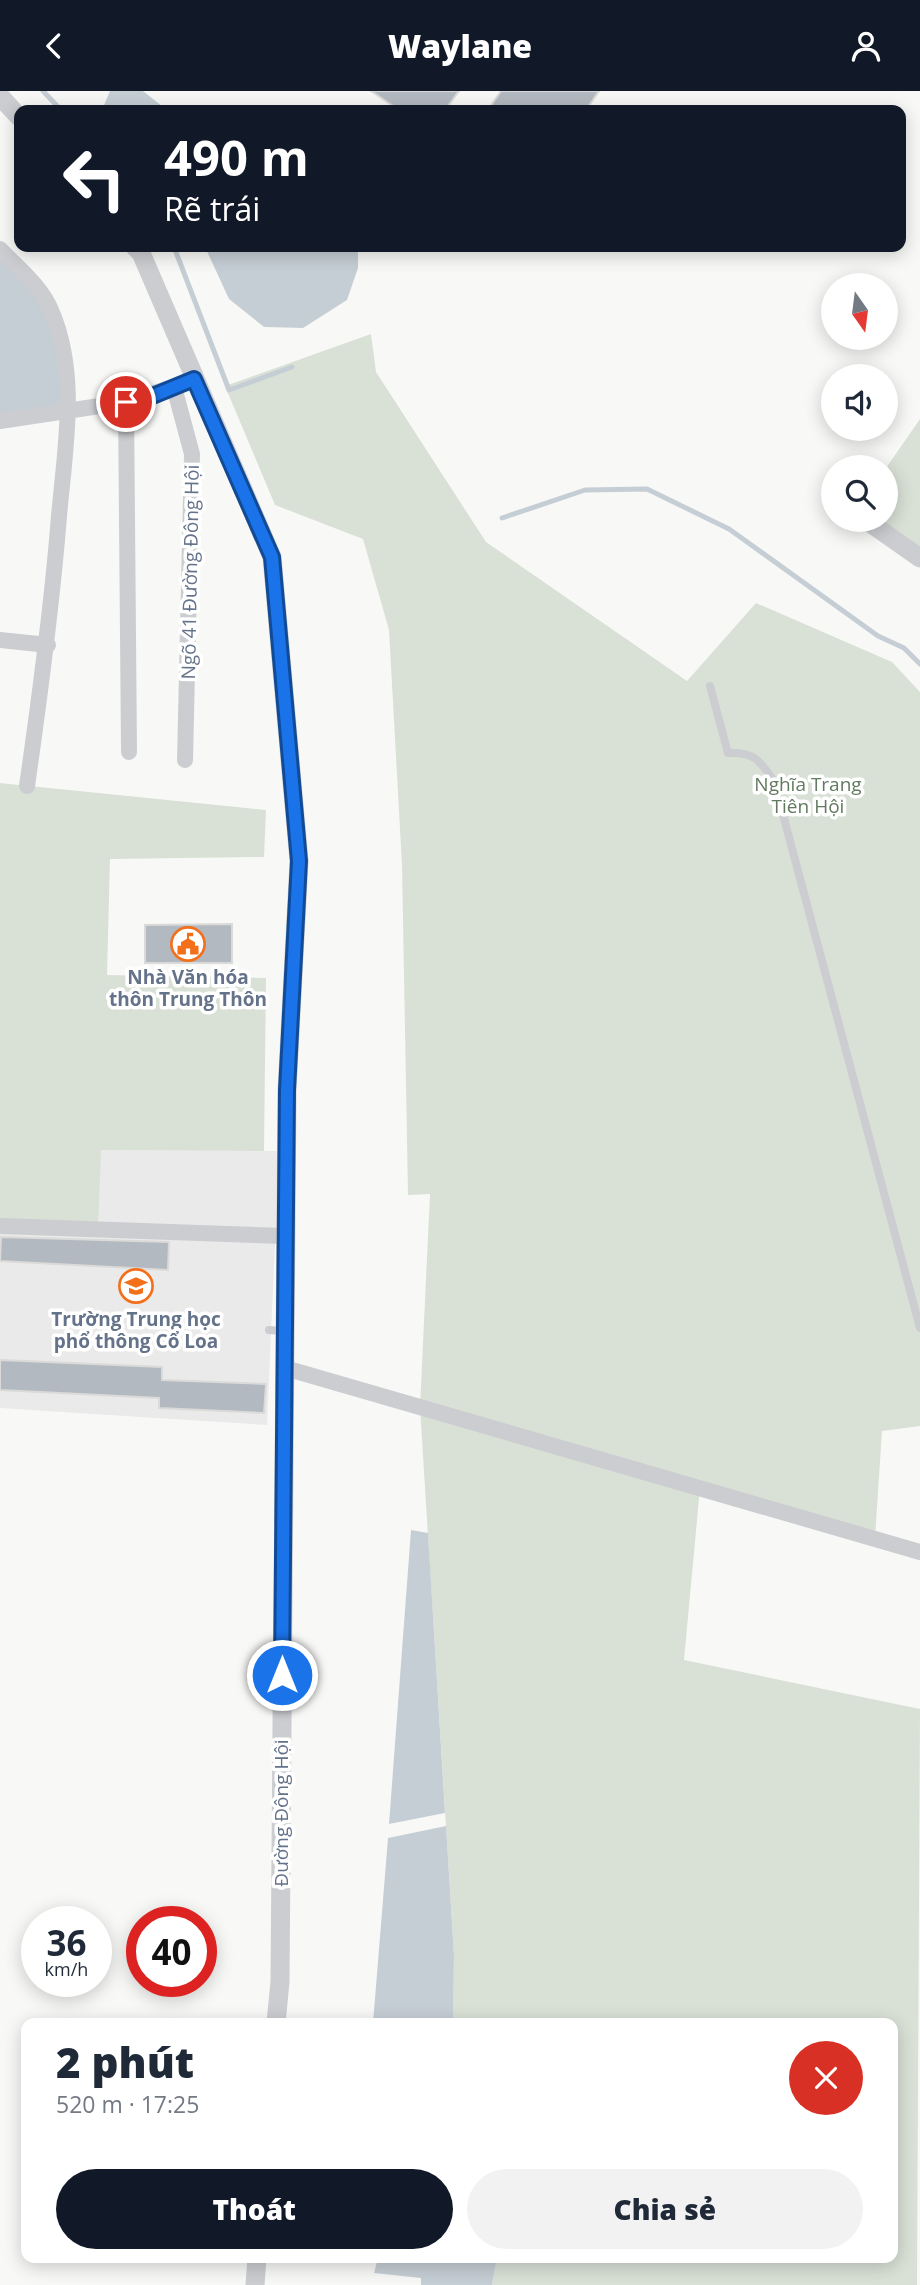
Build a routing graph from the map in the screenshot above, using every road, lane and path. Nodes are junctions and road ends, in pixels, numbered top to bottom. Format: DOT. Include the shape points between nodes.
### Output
graph roads {
  1 [pos="0,96"];
  2 [pos="14,111"];
  3 [pos="0,249"];
  4 [pos="140,252"];
  5 [pos="194,379"];
  6 [pos="174,387"];
  7 [pos="126,402"];
  8 [pos="69,410"];
  9 [pos="0,421"];
  10 [pos="883,532"];
  11 [pos="920,558"];
  12 [pos="0,640"];
  13 [pos="48,645"];
  14 [pos="710,686"];
  15 [pos="129,752"];
  16 [pos="185,760"];
  17 [pos="27,786"];
  18 [pos="0,1226"];
  19 [pos="286,1236"];
  20 [pos="920,1328"];
  21 [pos="285,1368"];
  22 [pos="920,1552"];
  23 [pos="276,2018"];
  24 [pos="257,2263"];
  25 [pos="255,2285"];
  1 -- 2 [label="street"];
  3 -- 8 [label="street" via="51,309 63,352"];
  4 -- 5 [label="street, Đường Đông Hội"];
  5 -- 6 [label="street"];
  5 -- 19 [label="street, Đường Đông Hội" via="272,557 299,861 287,1090"];
  6 -- 7 [label="street"];
  6 -- 16 [label="street, Ngõ 41 Đường Đông Hội" via="192,454"];
  7 -- 8 [label="street"];
  7 -- 15 [label="street"];
  8 -- 9 [label="street"];
  8 -- 13 [label="street"];
  10 -- 11 [label="street"];
  12 -- 13 [label="street"];
  13 -- 17 [label="street"];
  14 -- 20 [label="lane" via="728,753 747,753 774,781"];
  18 -- 19 [label="street"];
  19 -- 21 [label="street, Đường Đông Hội" via="277,1331"];
  21 -- 22 [label="street"];
  21 -- 23 [label="street, Đường Đông Hội"];
  24 -- 25 [label="street"];
}
